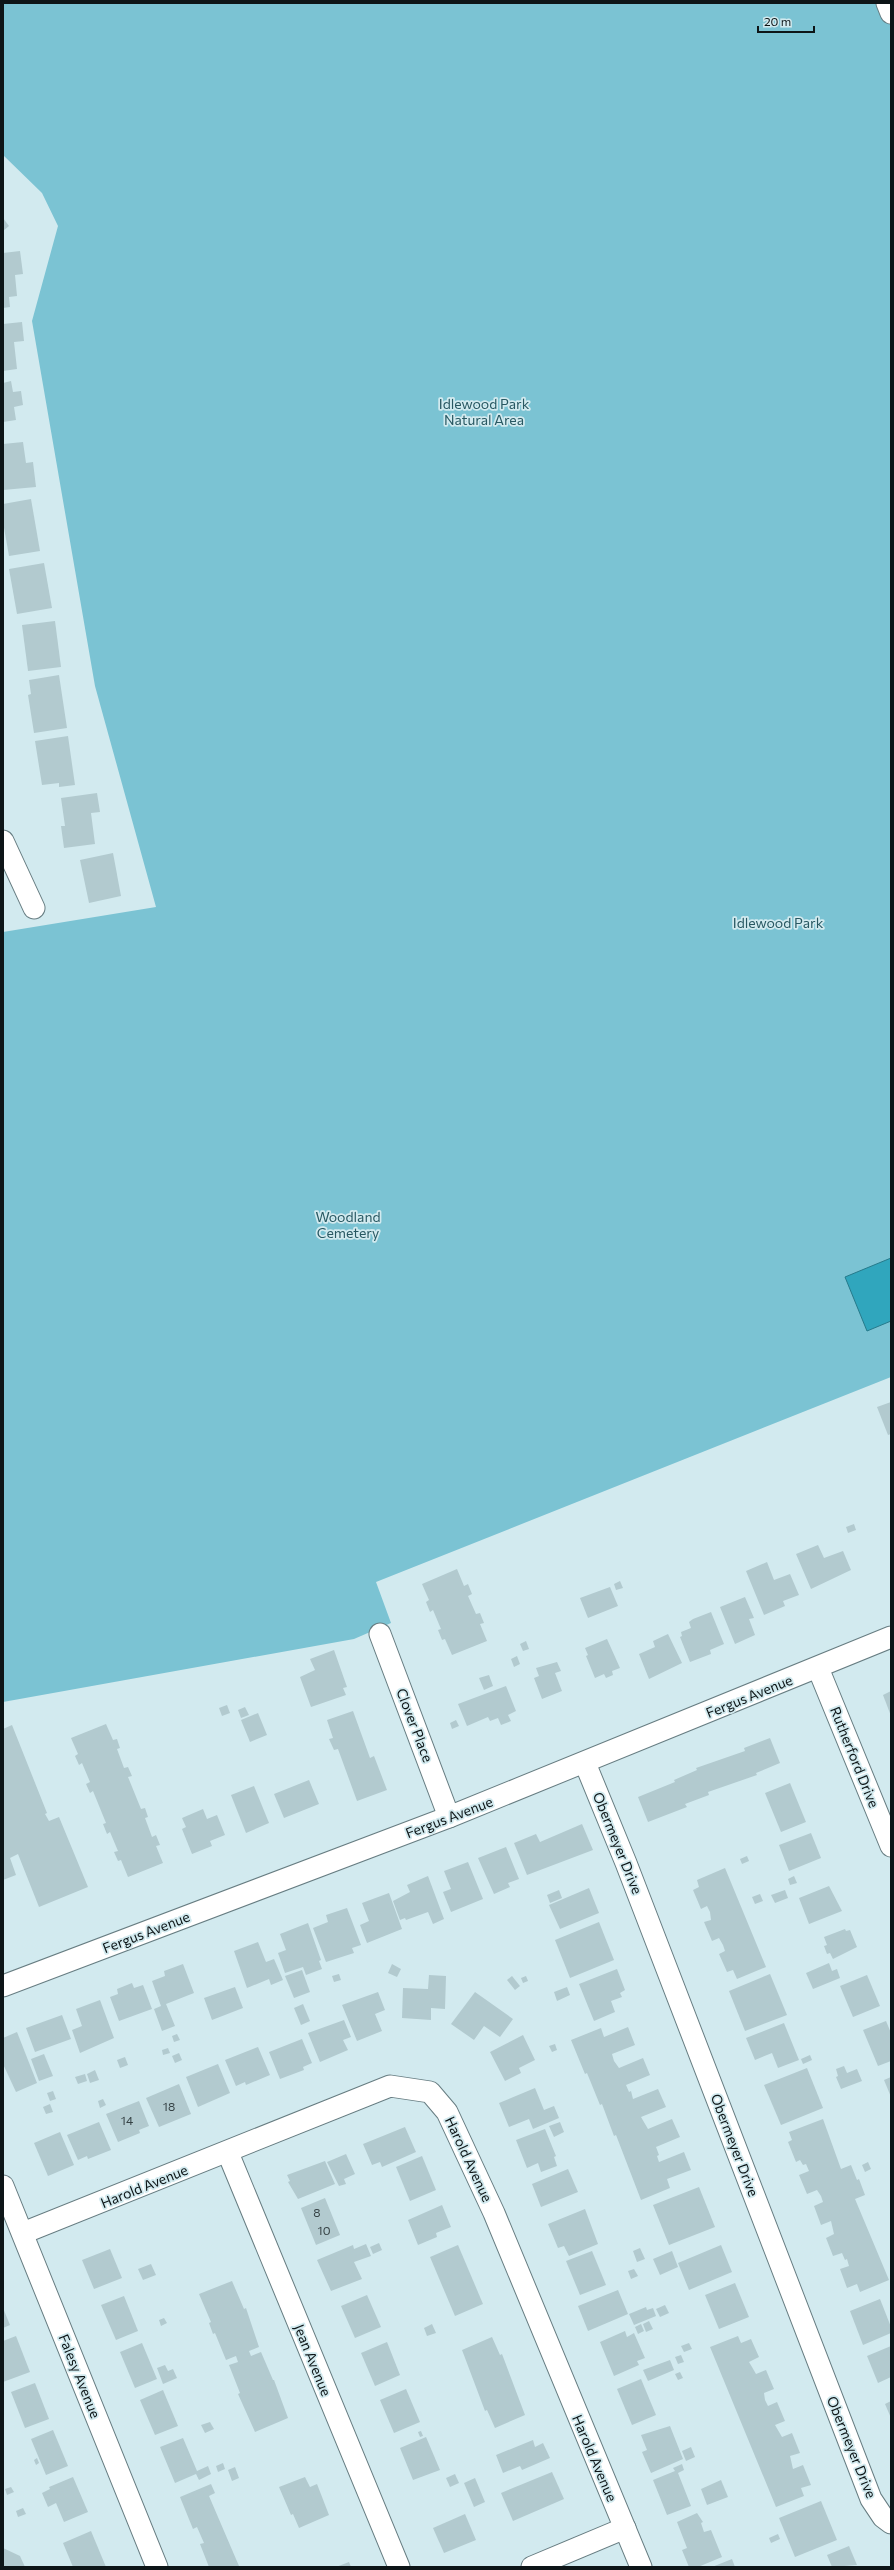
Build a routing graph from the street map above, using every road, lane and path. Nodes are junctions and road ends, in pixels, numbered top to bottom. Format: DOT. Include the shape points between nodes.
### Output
graph roads {
  1 [pos="887,3"];
  2 [pos="891,13"];
  3 [pos="3,841"];
  4 [pos="34,908"];
  5 [pos="380,1634"];
  6 [pos="891,1637"];
  7 [pos="818,1668"];
  8 [pos="585,1763"];
  9 [pos="449,1816"];
  10 [pos="891,1846"];
  11 [pos="3,1986"];
  12 [pos="228,2153"];
  13 [pos="3,2186"];
  14 [pos="23,2233"];
  15 [pos="891,2524"];
  16 [pos="625,2528"];
  17 [pos="158,2567"];
  18 [pos="399,2567"];
  19 [pos="532,2567"];
  20 [pos="641,2567"];
  1 -- 2 [label="street"];
  3 -- 4 [label="street"];
  5 -- 9 [label="street, Clover Place"];
  6 -- 7 [label="street, Fergus Avenue"];
  7 -- 8 [label="street, Fergus Avenue"];
  7 -- 10 [label="street, Rutherford Drive"];
  8 -- 9 [label="street, Fergus Avenue"];
  8 -- 15 [label="street, Obermeyer Drive" via="629,1870 871,2499"];
  9 -- 11 [label="street, Fergus Avenue"];
  12 -- 14 [label="street, Harold Avenue"];
  12 -- 16 [label="street, Harold Avenue" via="390,2086 430,2092 448,2112 494,2213"];
  12 -- 18 [label="street, Jean Avenue"];
  13 -- 14 [label="street, Falesy Avenue"];
  14 -- 17 [label="street, Falesy Avenue"];
  16 -- 19 [label="street"];
  16 -- 20 [label="street, Harold Avenue"];
}
